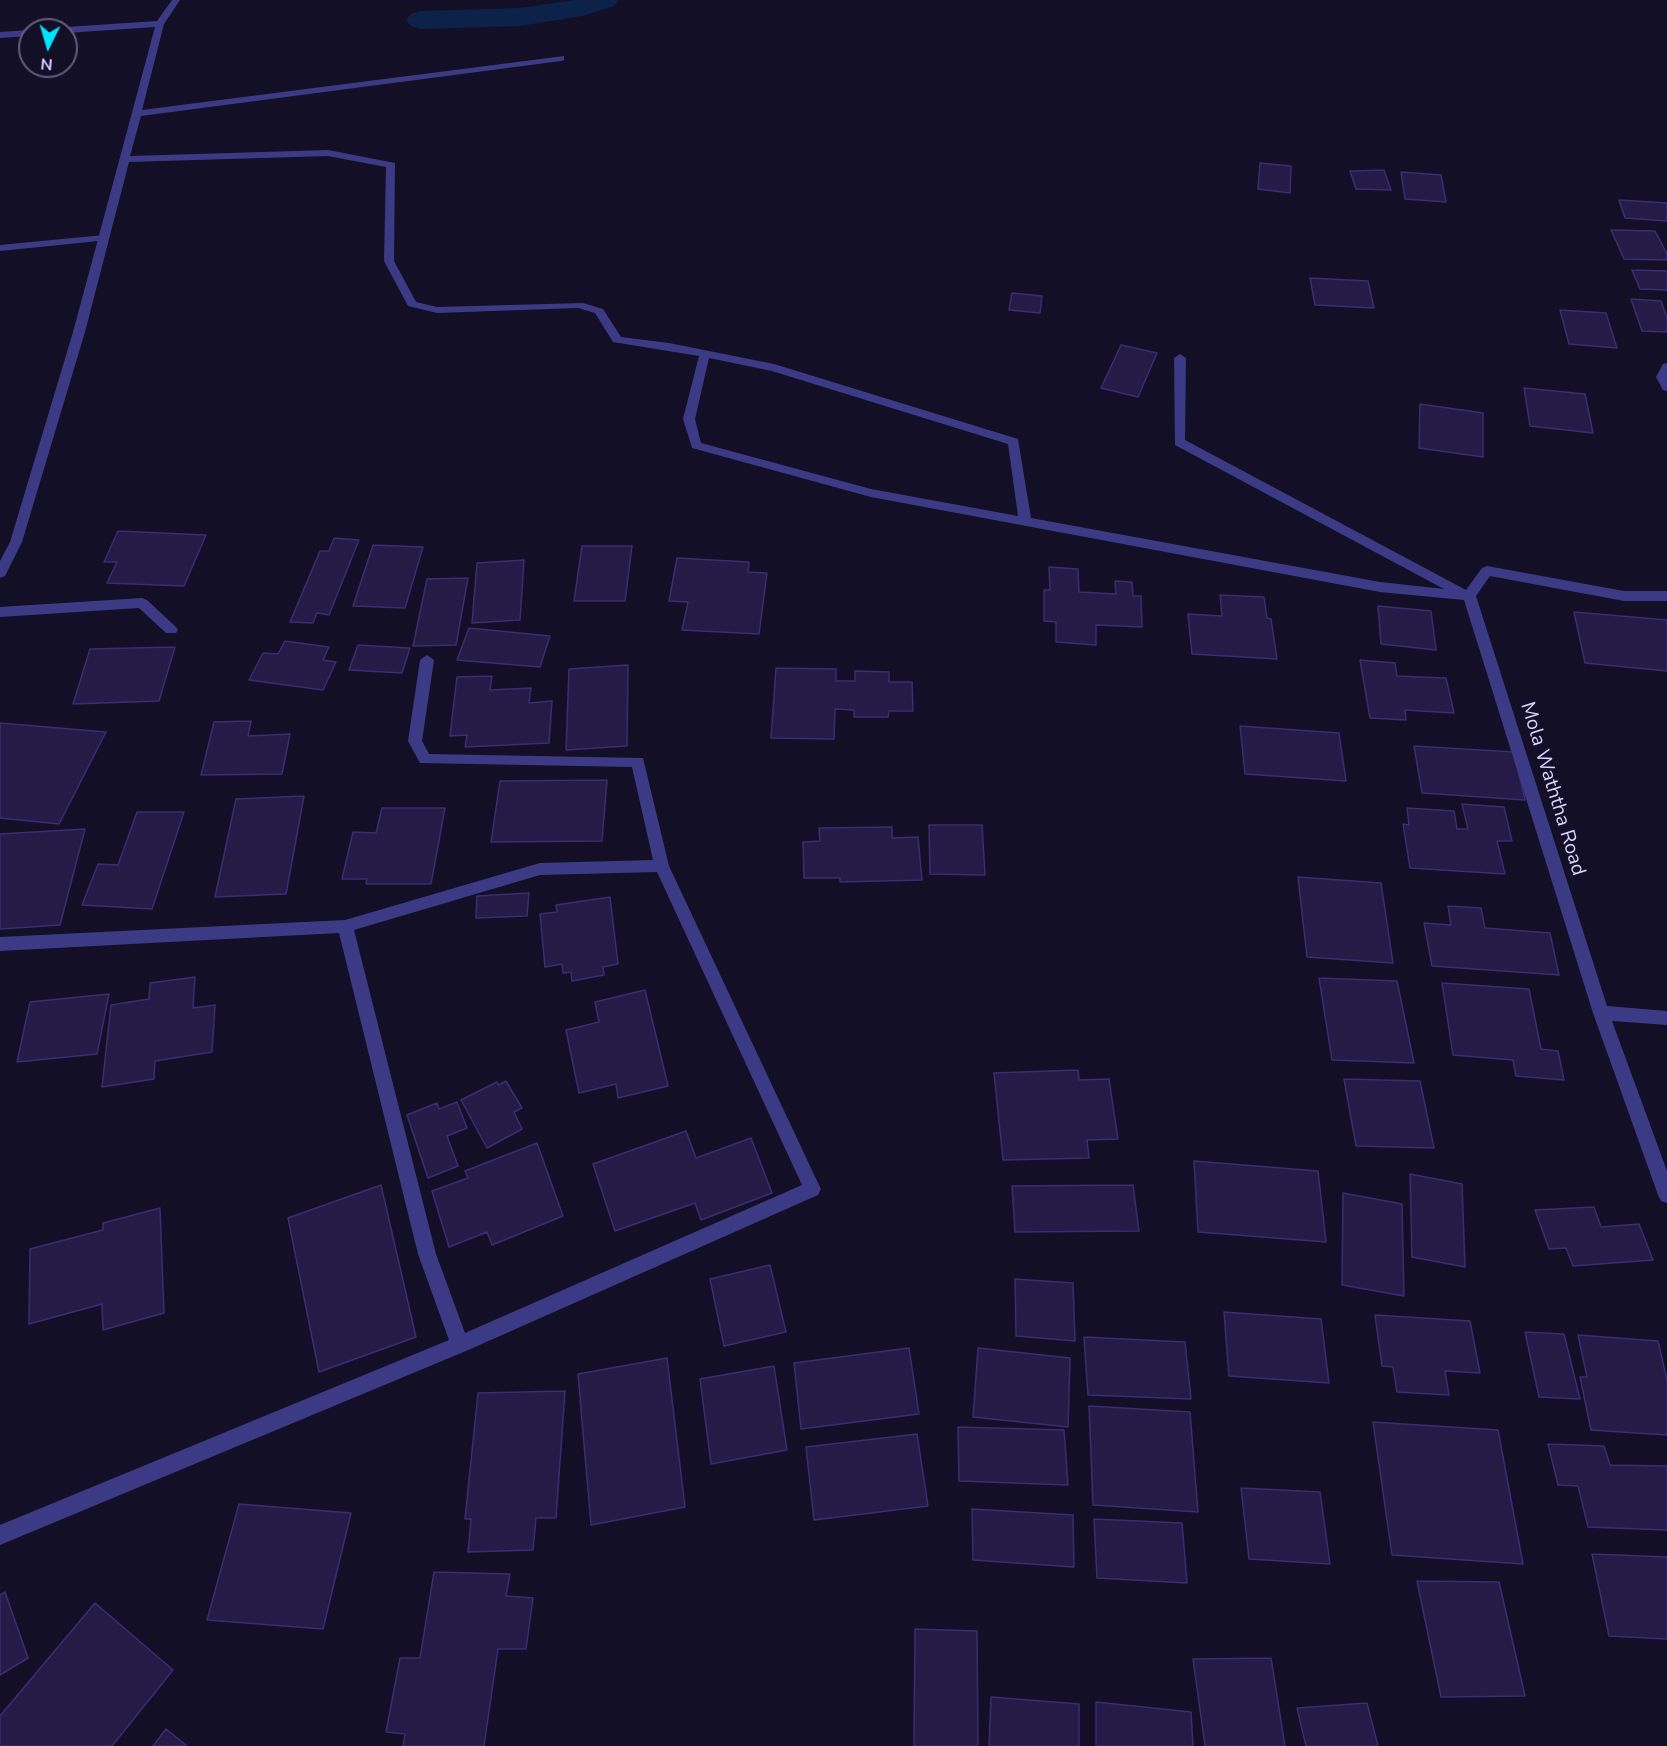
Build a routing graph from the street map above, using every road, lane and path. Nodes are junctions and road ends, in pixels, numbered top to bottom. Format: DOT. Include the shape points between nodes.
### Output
graph roads {
  1 [pos="176,0"];
  2 [pos="160,24"];
  3 [pos="78,29"];
  4 [pos="18,34"];
  5 [pos="0,35"];
  6 [pos="561,58"];
  7 [pos="136,114"];
  8 [pos="125,159"];
  9 [pos="104,238"];
  10 [pos="0,248"];
  11 [pos="705,352"];
  12 [pos="1180,358"];
  13 [pos="1667,366"];
  14 [pos="1667,387"];
  15 [pos="1025,522"];
  16 [pos="0,573"];
  17 [pos="1469,596"];
  18 [pos="1667,596"];
  19 [pos="0,612"];
  20 [pos="171,630"];
  21 [pos="427,660"];
  22 [pos="662,866"];
  23 [pos="345,926"];
  24 [pos="0,944"];
  25 [pos="1601,1013"];
  26 [pos="1667,1018"];
  27 [pos="1663,1170"];
  28 [pos="1667,1195"];
  29 [pos="460,1345"];
  30 [pos="0,1535"];
  1 -- 2 [label="street"];
  2 -- 3 [label="street"];
  2 -- 7 [label="street"];
  4 -- 5 [label="street"];
  6 -- 7 [label="street"];
  7 -- 8 [label="street"];
  8 -- 9 [label="street"];
  8 -- 11 [label="street" via="328,153 391,165 389,261 412,304 436,310 579,304 599,311 617,340"];
  9 -- 10 [label="street"];
  9 -- 16 [label="street" via="16,542"];
  11 -- 15 [label="street" via="774,368 1014,442"];
  11 -- 15 [label="street" via="689,419 696,445 871,493"];
  12 -- 17 [label="street" via="1179,442"];
  13 -- 14 [label="street" via="1662,377"];
  15 -- 17 [label="street" via="1380,587"];
  17 -- 18 [label="street" via="1487,571 1624,596"];
  17 -- 25 [label="street, Mola Waththa Road"];
  19 -- 20 [label="street" via="142,603"];
  21 -- 22 [label="street" via="415,741 425,759 638,762"];
  22 -- 23 [label="street" via="540,869"];
  22 -- 29 [label="street" via="812,1189"];
  23 -- 24 [label="street"];
  23 -- 29 [label="street" via="427,1254"];
  25 -- 26 [label="street"];
  25 -- 27 [label="street, Mola Waththa Road"];
  27 -- 28 [label="street, Mola Waththa Road"];
  29 -- 30 [label="street"];
}
